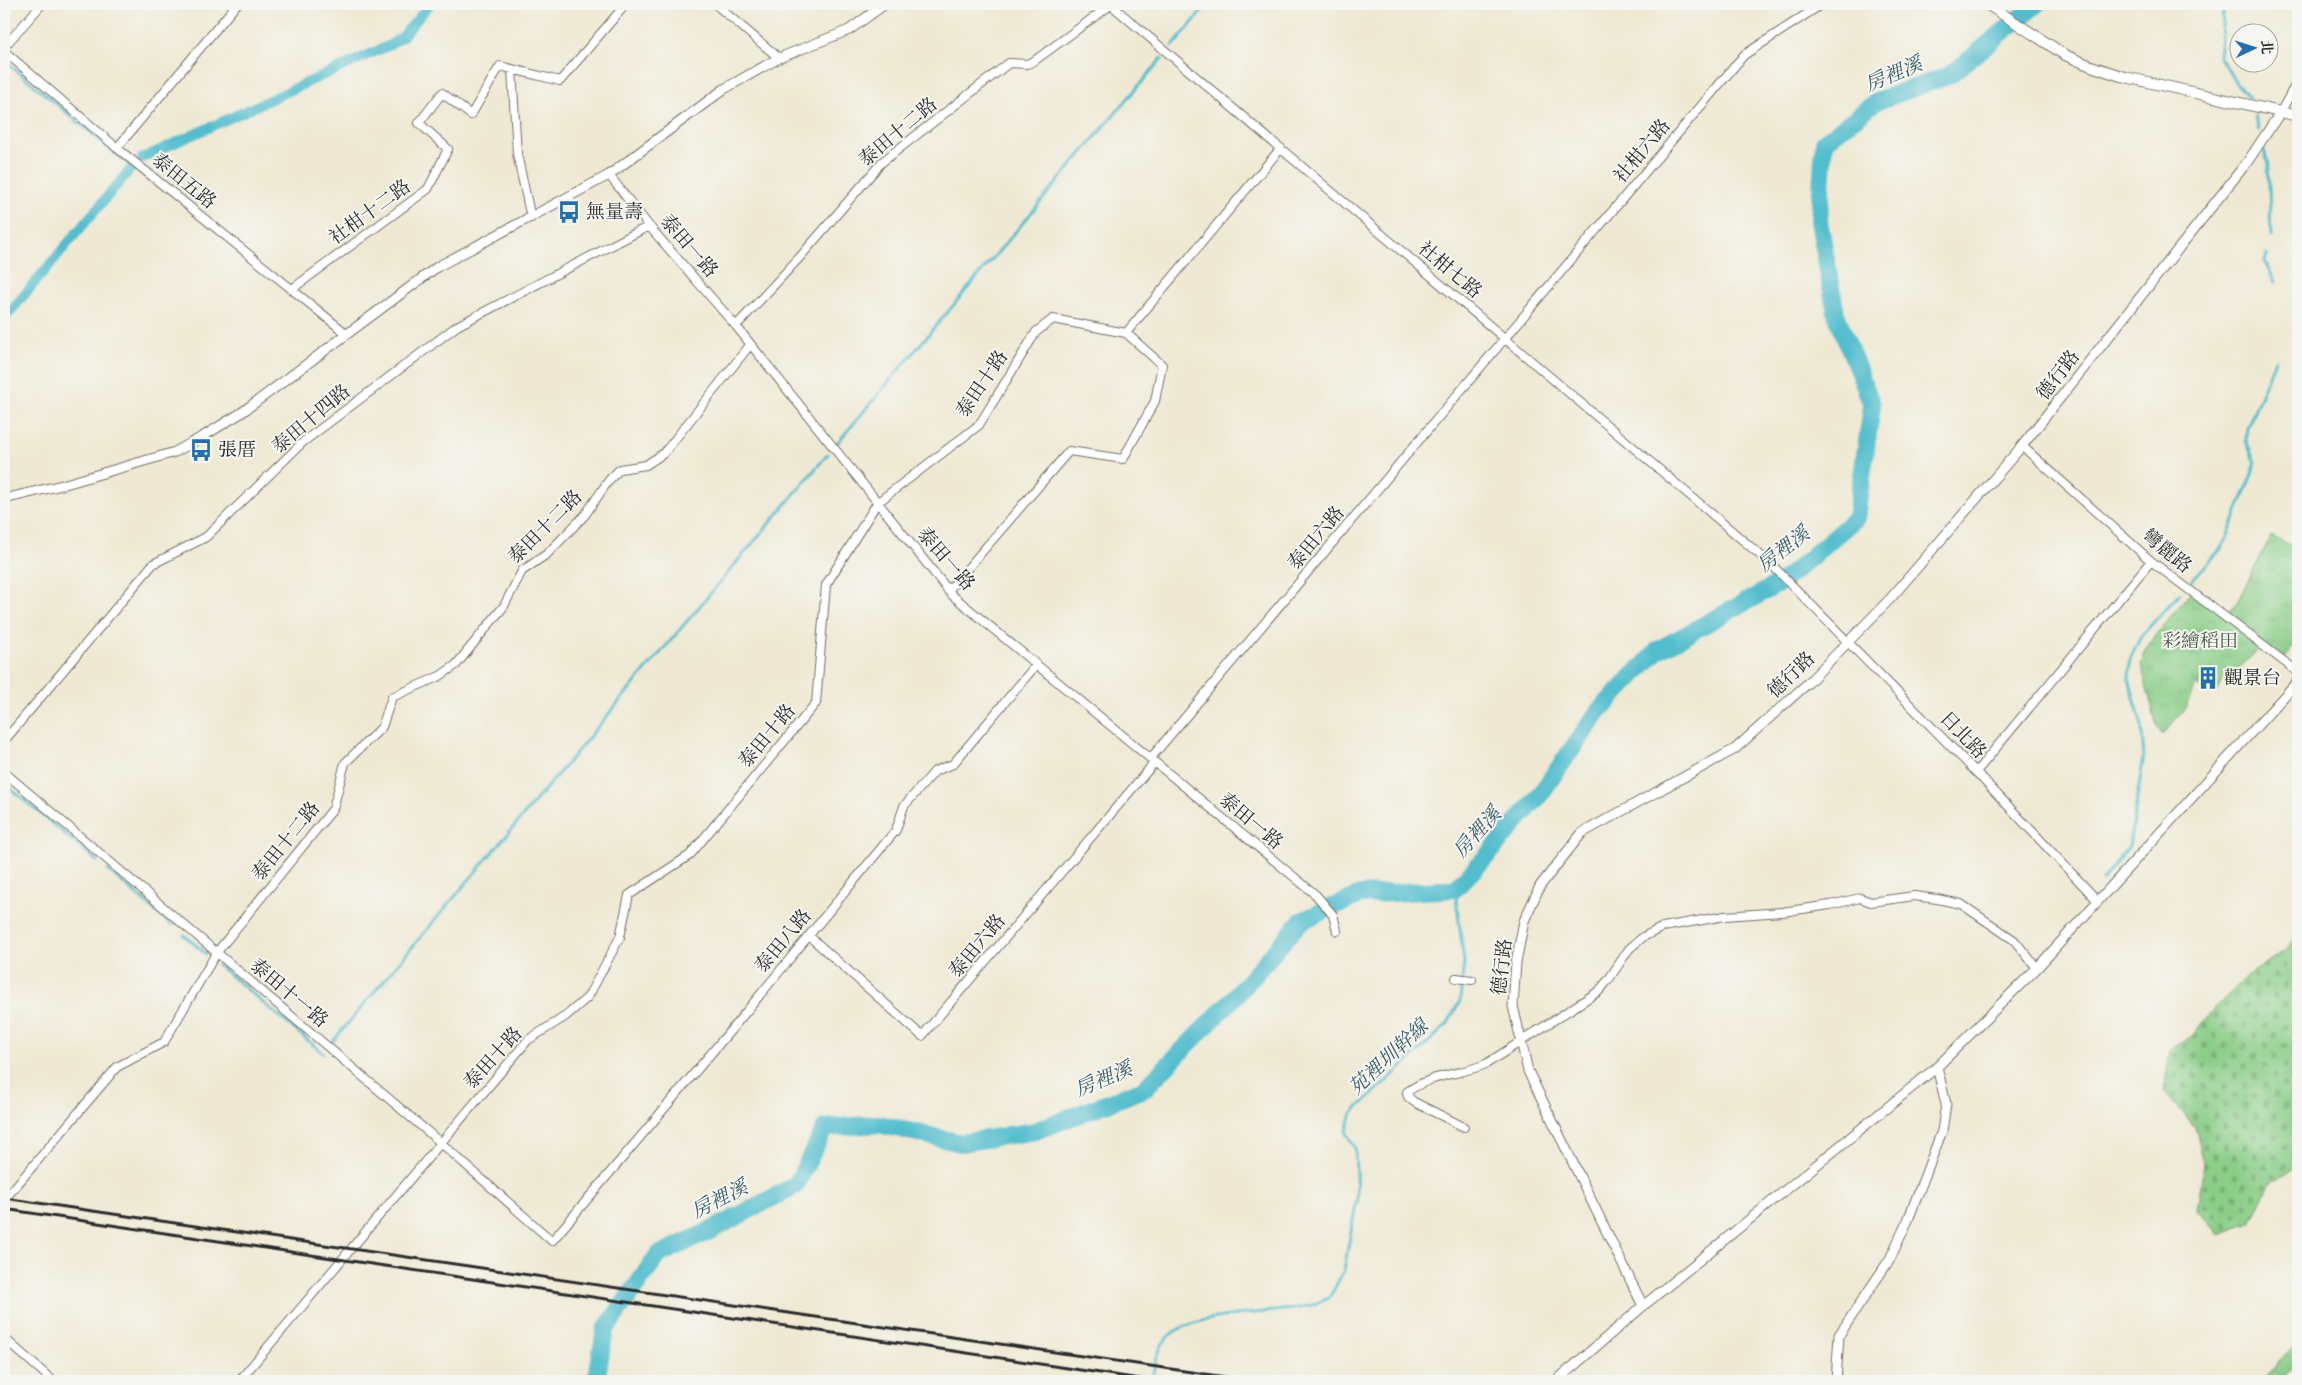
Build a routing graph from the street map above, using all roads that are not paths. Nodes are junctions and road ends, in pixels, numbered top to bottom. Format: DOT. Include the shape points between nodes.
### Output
graph roads {
  1 [pos="42,4"];
  2 [pos="237,4"];
  3 [pos="626,4"];
  4 [pos="715,4"];
  5 [pos="884,4"];
  6 [pos="1111,4"];
  7 [pos="1822,4"];
  8 [pos="1988,5"];
  9 [pos="4,49"];
  10 [pos="779,58"];
  11 [pos="512,69"];
  12 [pos="2298,80"];
  13 [pos="2280,113"];
  14 [pos="2298,116"];
  15 [pos="117,148"];
  16 [pos="1281,148"];
  17 [pos="610,175"];
  18 [pos="531,218"];
  19 [pos="649,226"];
  20 [pos="292,289"];
  21 [pos="736,326"];
  22 [pos="1126,333"];
  23 [pos="347,334"];
  24 [pos="1506,339"];
  25 [pos="750,345"];
  26 [pos="2022,446"];
  27 [pos="4,499"];
  28 [pos="877,503"];
  29 [pos="2151,561"];
  30 [pos="948,591"];
  31 [pos="1802,597"];
  32 [pos="1848,642"];
  33 [pos="1036,665"];
  34 [pos="2298,672"];
  35 [pos="2298,681"];
  36 [pos="4,741"];
  37 [pos="1152,761"];
  38 [pos="4,772"];
  39 [pos="1976,772"];
  40 [pos="2097,900"];
  41 [pos="1337,931"];
  42 [pos="809,936"];
  43 [pos="217,952"];
  44 [pos="2037,968"];
  45 [pos="1456,978"];
  46 [pos="1472,980"];
  47 [pos="1520,1043"];
  48 [pos="1937,1067"];
  49 [pos="1464,1127"];
  50 [pos="441,1143"];
  51 [pos="4,1200"];
  52 [pos="552,1241"];
  53 [pos="1643,1306"];
  54 [pos="4,1338"];
  55 [pos="53,1381"];
  56 [pos="239,1381"];
  57 [pos="1556,1381"];
  58 [pos="1836,1381"];
  1 -- 9 [label="street"];
  2 -- 15 [label="street"];
  3 -- 11 [label="street" via="560,81"];
  4 -- 10 [label="street"];
  5 -- 10 [label="street" via="849,30"];
  6 -- 16 [label="street, 社柑七路"];
  6 -- 21 [label="street, 泰田十二路" via="1034,61 1009,63 882,162"];
  7 -- 24 [label="street, 社柑六路" via="1744,55"];
  8 -- 13 [label="main road" via="2064,55 2121,76"];
  9 -- 15 [label="street, 泰田五路"];
  10 -- 17 [label="street" via="724,89"];
  11 -- 18 [label="street" via="517,154"];
  11 -- 20 [label="street, 社柑十二路" via="500,66 471,115 442,94 419,123 448,149 428,189"];
  12 -- 13 [label="street, 德行路"];
  13 -- 14 [label="main road"];
  13 -- 26 [label="street, 德行路" via="2248,161"];
  15 -- 20 [label="street, 泰田五路"];
  16 -- 22 [label="street"];
  16 -- 24 [label="street, 社柑七路"];
  17 -- 18 [label="street"];
  17 -- 19 [label="street, 泰田一路"];
  18 -- 23 [label="street" via="437,268"];
  19 -- 21 [label="street, 泰田一路"];
  19 -- 36 [label="street, 泰田十四路" via="457,326 302,442 206,537 153,564"];
  20 -- 23 [label="street, 泰田五路"];
  21 -- 25 [label="street, 泰田一路"];
  22 -- 28 [label="street, 泰田十路" via="1053,319 1036,332 979,424"];
  22 -- 30 [label="street" via="1162,365 1155,401 1123,459 1069,451"];
  23 -- 27 [label="street" via="241,413 175,452"];
  24 -- 31 [label="street, 社柑七路" via="1769,562"];
  24 -- 37 [label="street, 泰田六路"];
  25 -- 28 [label="street, 泰田一路"];
  25 -- 43 [label="street, 泰田十二路" via="664,454 646,465 620,469 586,515 547,554 522,571 504,606 456,665 440,676 392,697 382,727 346,763 334,809"];
  26 -- 29 [label="street, 彎麗路"];
  26 -- 32 [label="street, 德行路" via="1890,599"];
  28 -- 30 [label="street, 泰田一路"];
  28 -- 50 [label="street, 泰田十路" via="826,585 816,703 690,855 629,895 620,937 588,997 566,1016 528,1040"];
  29 -- 34 [label="street, 彎麗路"];
  29 -- 39 [label="street"];
  30 -- 33 [label="street, 泰田一路"];
  31 -- 32 [label="street, 日北路"];
  32 -- 39 [label="street, 日北路"];
  32 -- 47 [label="street, 德行路" via="1735,749 1582,833 1540,886 1524,922 1516,962 1513,1006"];
  33 -- 37 [label="street, 泰田一路"];
  33 -- 42 [label="street, 泰田八路" via="953,764 935,772 904,806 896,830"];
  35 -- 40 [label="street"];
  37 -- 41 [label="street, 泰田一路" via="1322,901 1333,915"];
  37 -- 42 [label="street, 泰田六路" via="922,1036"];
  38 -- 43 [label="street, 泰田十一路"];
  39 -- 40 [label="street, 日北路"];
  40 -- 44 [label="street"];
  42 -- 52 [label="street, 泰田八路"];
  43 -- 50 [label="street, 泰田十一路"];
  43 -- 51 [label="street, 泰田十二路" via="164,1042 117,1066"];
  44 -- 47 [label="street" via="2014,940 1961,904 1936,899 1914,896 1872,902 1860,898 1782,912 1725,916 1663,927 1643,936 1629,949 1610,979 1598,991"];
  44 -- 48 [label="street"];
  45 -- 46 [label="street"];
  47 -- 49 [label="street" via="1486,1064 1431,1078 1408,1092 1408,1097 1414,1102"];
  47 -- 53 [label="street, 德行路" via="1528,1071"];
  48 -- 53 [label="street"];
  48 -- 58 [label="street" via="1946,1104 1942,1131 1890,1259 1840,1335"];
  50 -- 52 [label="street, 泰田十一路"];
  50 -- 56 [label="street, 泰田十路"];
  53 -- 57 [label="street"];
  54 -- 55 [label="street"];
}
